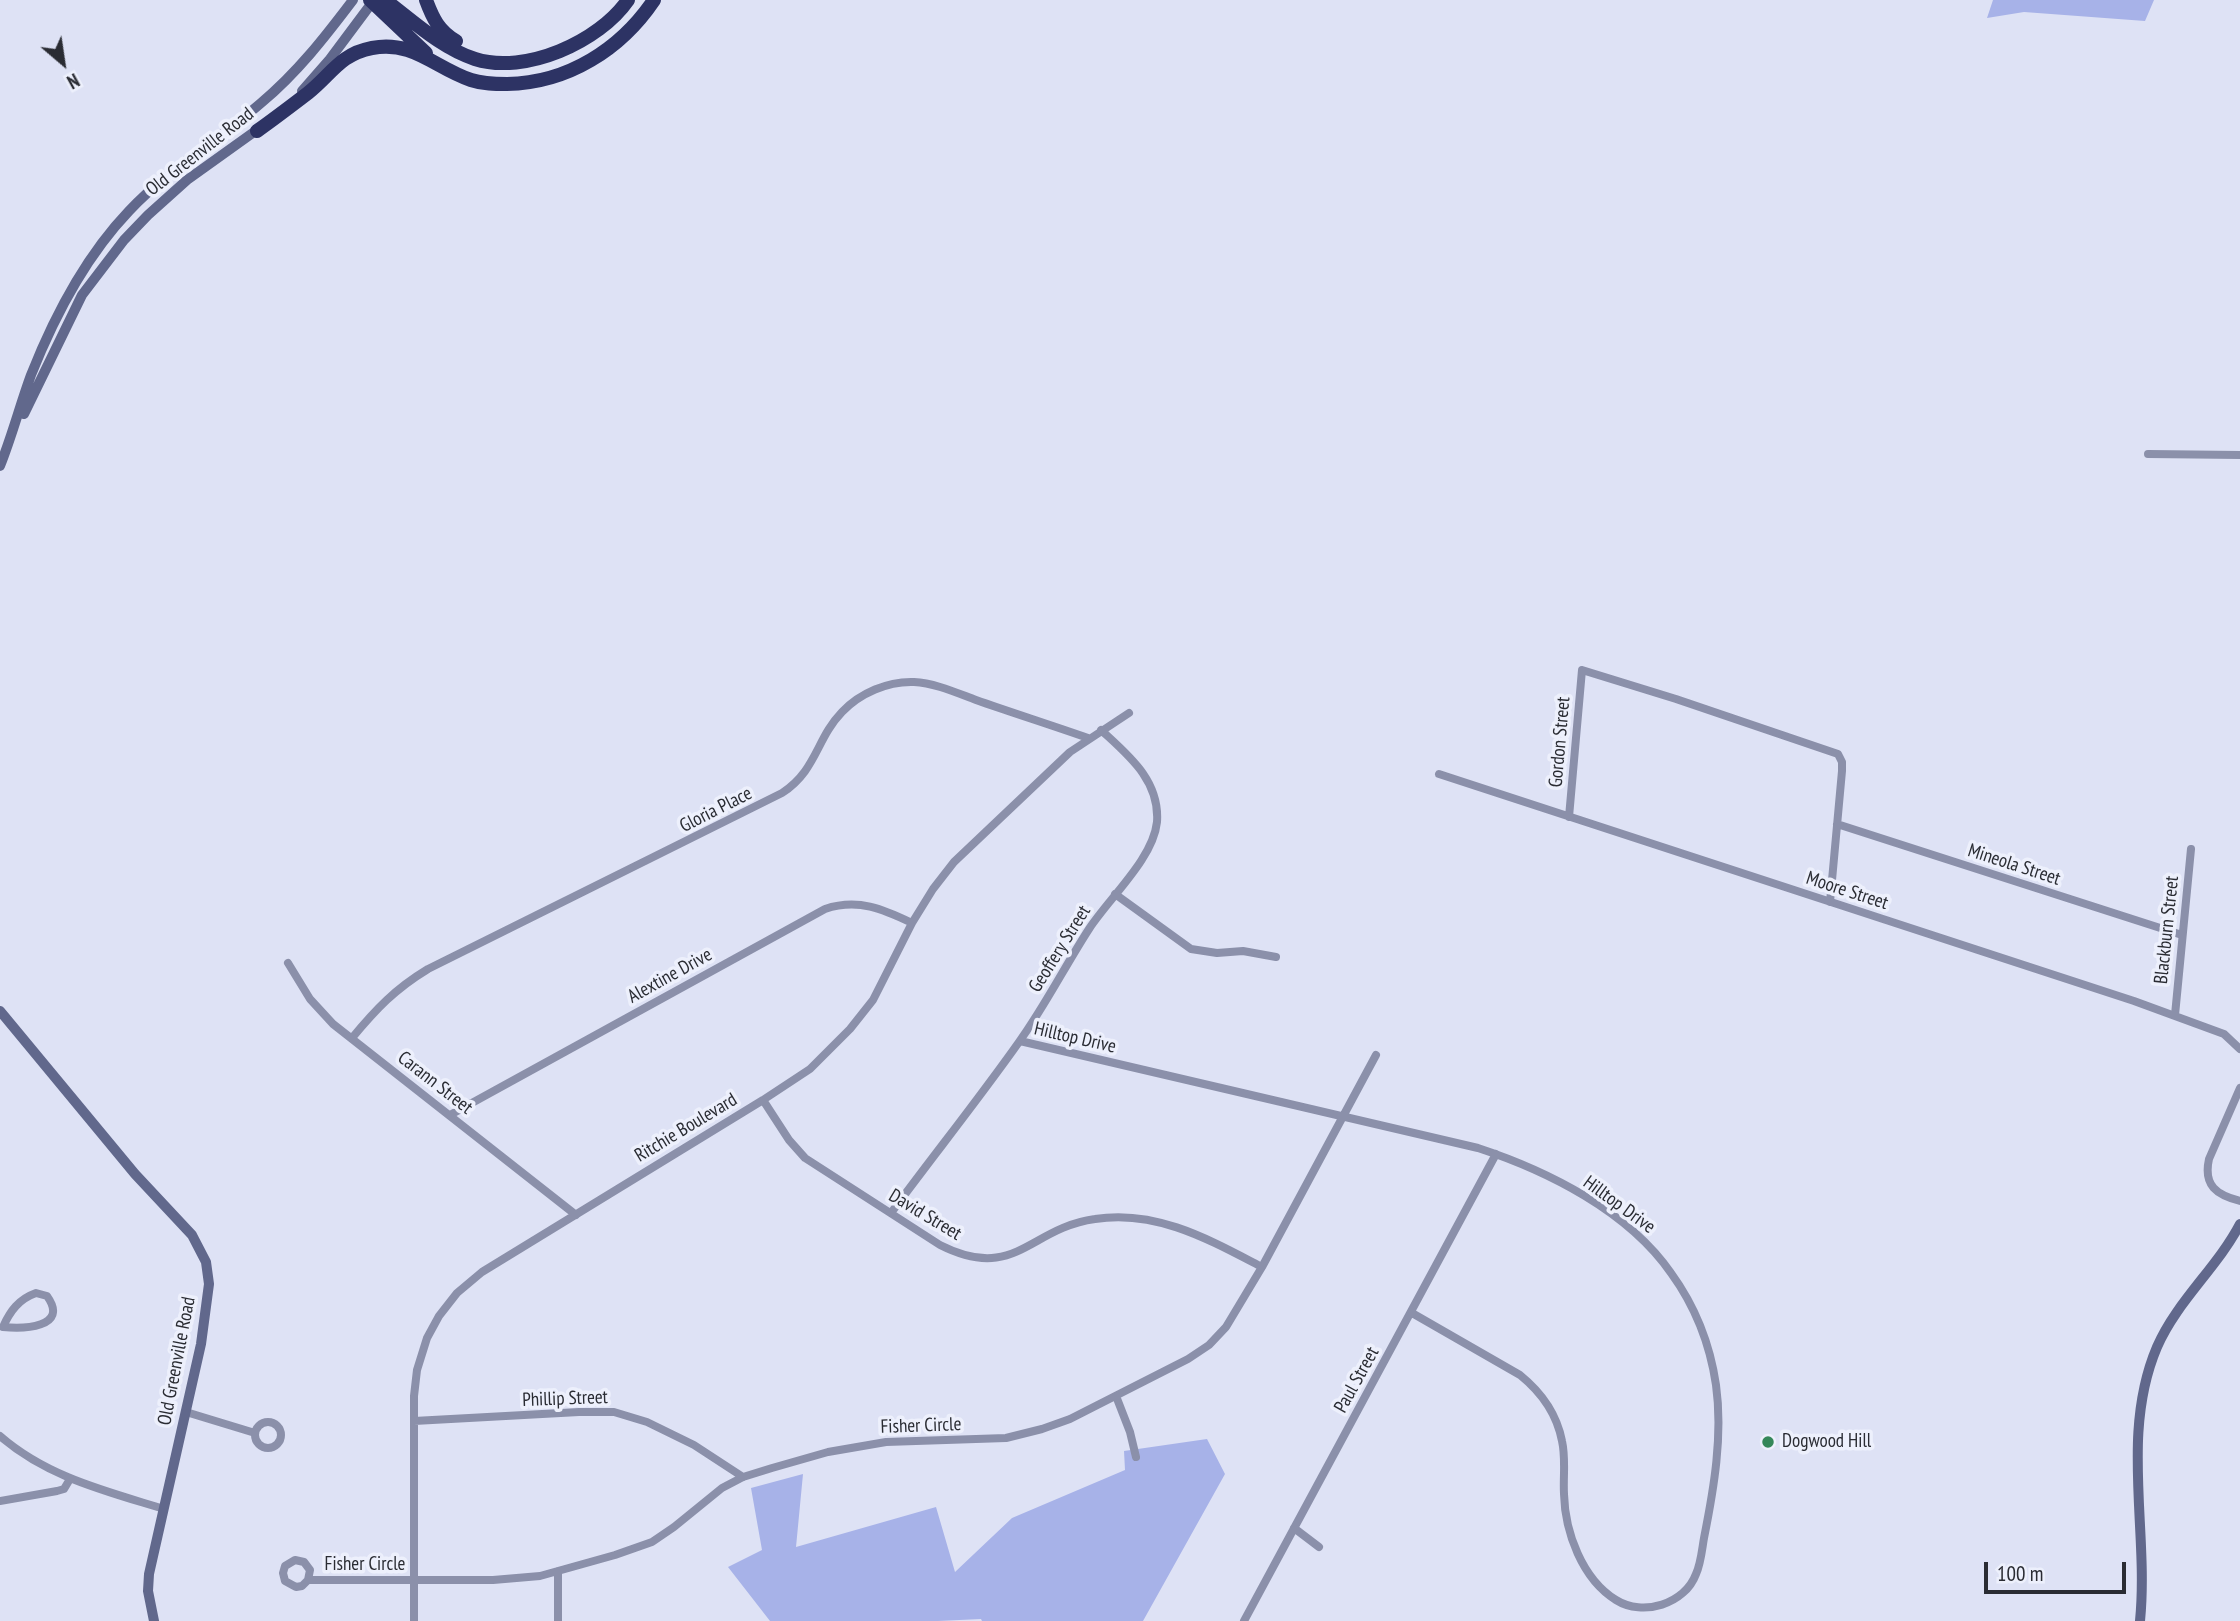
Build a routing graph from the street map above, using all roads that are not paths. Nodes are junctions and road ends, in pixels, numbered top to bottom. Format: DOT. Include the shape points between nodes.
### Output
graph roads {
  1 [pos="353,0"];
  2 [pos="426,0"];
  3 [pos="628,0"];
  4 [pos="654,0"];
  5 [pos="376,1"];
  6 [pos="432,58"];
  7 [pos="531,59"];
  8 [pos="257,131"];
  9 [pos="5,454"];
  10 [pos="2148,454"];
  11 [pos="2240,455"];
  12 [pos="0,466"];
  13 [pos="1129,713"];
  14 [pos="1101,730"];
  15 [pos="1088,738"];
  16 [pos="1439,774"];
  17 [pos="1569,817"];
  18 [pos="1837,824"];
  19 [pos="2191,849"];
  20 [pos="1115,894"];
  21 [pos="1830,902"];
  22 [pos="912,923"];
  23 [pos="2182,935"];
  24 [pos="1276,957"];
  25 [pos="288,963"];
  26 [pos="0,1011"];
  27 [pos="2175,1015"];
  28 [pos="352,1038"];
  29 [pos="1020,1041"];
  30 [pos="2240,1049"];
  31 [pos="1376,1055"];
  32 [pos="2240,1088"];
  33 [pos="763,1100"];
  34 [pos="450,1115"];
  35 [pos="1342,1116"];
  36 [pos="1496,1154"];
  37 [pos="2240,1201"];
  38 [pos="891,1213"];
  39 [pos="576,1214"];
  40 [pos="2240,1224"];
  41 [pos="1262,1267"];
  42 [pos="1412,1313"];
  43 [pos="1,1327"];
  44 [pos="1116,1396"];
  45 [pos="186,1412"];
  46 [pos="414,1421"];
  47 [pos="255,1433"];
  48 [pos="0,1436"];
  49 [pos="1136,1457"];
  50 [pos="743,1477"];
  51 [pos="70,1479"];
  52 [pos="0,1501"];
  53 [pos="164,1509"];
  54 [pos="1294,1528"];
  55 [pos="1319,1546"];
  56 [pos="558,1571"];
  57 [pos="308,1580"];
  58 [pos="415,1580"];
  59 [pos="154,1621"];
  60 [pos="414,1621"];
  61 [pos="558,1621"];
  62 [pos="1244,1621"];
  63 [pos="2140,1621"];
  1 -- 9 [label="main road, Old Greenville Road" via="285,82 177,166 135,204 106,239 64,304 32,375"];
  2 -- 7 [label="highway" via="439,28 461,44 499,58"];
  3 -- 7 [label="highway" via="584,40"];
  4 -- 6 [label="highway" via="637,23 605,51 573,70 538,80 493,85 454,73"];
  5 -- 6 [label="highway"];
  5 -- 7 [label="highway" via="474,59 495,64"];
  5 -- 8 [label="main road, Old Greenville Road" via="307,86"];
  6 -- 8 [label="highway" via="394,47 354,54"];
  8 -- 9 [label="main road, Old Greenville Road" via="187,180 148,215 103,267 82,295"];
  9 -- 12 [label="main road, Old Greenville Road"];
  10 -- 11 [label="street"];
  13 -- 14 [label="street, Ritchie Boulevard"];
  14 -- 15 [label="street, Ritchie Boulevard"];
  14 -- 20 [label="street, Geoffery Street" via="1137,763 1156,803 1155,832 1148,851"];
  15 -- 22 [label="street, Ritchie Boulevard" via="954,862"];
  15 -- 28 [label="street, Gloria Place" via="917,682 877,689 837,718 809,768 782,793 428,969 382,1002"];
  16 -- 17 [label="street, Moore Street"];
  17 -- 18 [label="street, Gordon Street" via="1582,670 1835,752 1842,762"];
  17 -- 21 [label="street, Moore Street"];
  18 -- 21 [label="street"];
  18 -- 23 [label="street, Mineola Street"];
  19 -- 23 [label="street, Blackburn Street"];
  20 -- 24 [label="street" via="1191,949"];
  20 -- 29 [label="street, Geoffery Street"];
  21 -- 27 [label="street, Moore Street"];
  22 -- 33 [label="street, Ritchie Boulevard" via="873,1000 850,1029 810,1069"];
  22 -- 34 [label="street, Alextine Drive" via="865,904 825,909"];
  23 -- 27 [label="street, Blackburn Street"];
  25 -- 28 [label="street, Carann Street" via="317,1008"];
  26 -- 45 [label="main road, Old Greenville Road" via="202,1252 208,1296"];
  27 -- 30 [label="street, Moore Street" via="2224,1034"];
  28 -- 34 [label="street, Carann Street"];
  29 -- 35 [label="street, Hilltop Drive"];
  29 -- 38 [label="street, Geoffery Street"];
  31 -- 35 [label="street, Fisher Circle"];
  32 -- 37 [label="street" via="2207,1167 2216,1191"];
  33 -- 38 [label="street, David Street" via="805,1158"];
  33 -- 39 [label="street, Ritchie Boulevard"];
  34 -- 39 [label="street, Carann Street"];
  35 -- 36 [label="street, Hilltop Drive"];
  35 -- 41 [label="street, Fisher Circle"];
  36 -- 42 [label="street, Paul Street"];
  36 -- 42 [label="street, Hilltop Drive" via="1568,1188 1630,1228 1668,1268 1699,1321 1714,1371 1719,1422 1697,1572 1686,1589 1667,1603 1641,1608 1619,1602 1598,1584 1581,1560 1570,1532 1564,1504 1562,1441 1546,1403 1520,1376"];
  38 -- 41 [label="street, David Street" via="940,1245 973,1258 1011,1255 1052,1232 1096,1218 1131,1217 1189,1231"];
  39 -- 46 [label="street, Ritchie Boulevard" via="482,1272 443,1310 419,1359"];
  40 -- 63 [label="main road" via="2172,1319 2144,1387 2137,1444 2143,1572"];
  41 -- 44 [label="street, Fisher Circle" via="1231,1320 1209,1345"];
  42 -- 54 [label="street, Paul Street"];
  43 -- 43 [label="street" via="41,1325 51,1317 50,1299 36,1293 22,1299"];
  44 -- 49 [label="street"];
  44 -- 50 [label="street, Fisher Circle" via="1066,1421 1017,1436 870,1444"];
  45 -- 47 [label="street"];
  45 -- 53 [label="main road, Old Greenville Road"];
  46 -- 50 [label="street, Phillip Street" via="614,1412 694,1445"];
  46 -- 58 [label="street, Ritchie Boulevard"];
  48 -- 51 [label="street"];
  50 -- 56 [label="street, Fisher Circle" via="652,1542"];
  51 -- 52 [label="street" via="64,1489"];
  51 -- 53 [label="street"];
  53 -- 59 [label="main road, Old Greenville Road" via="149,1574"];
  54 -- 55 [label="street"];
  54 -- 62 [label="street, Paul Street"];
  56 -- 58 [label="street, Fisher Circle" via="516,1579"];
  56 -- 61 [label="street"];
  57 -- 58 [label="street, Fisher Circle"];
  58 -- 60 [label="street, Ritchie Boulevard"];
}
